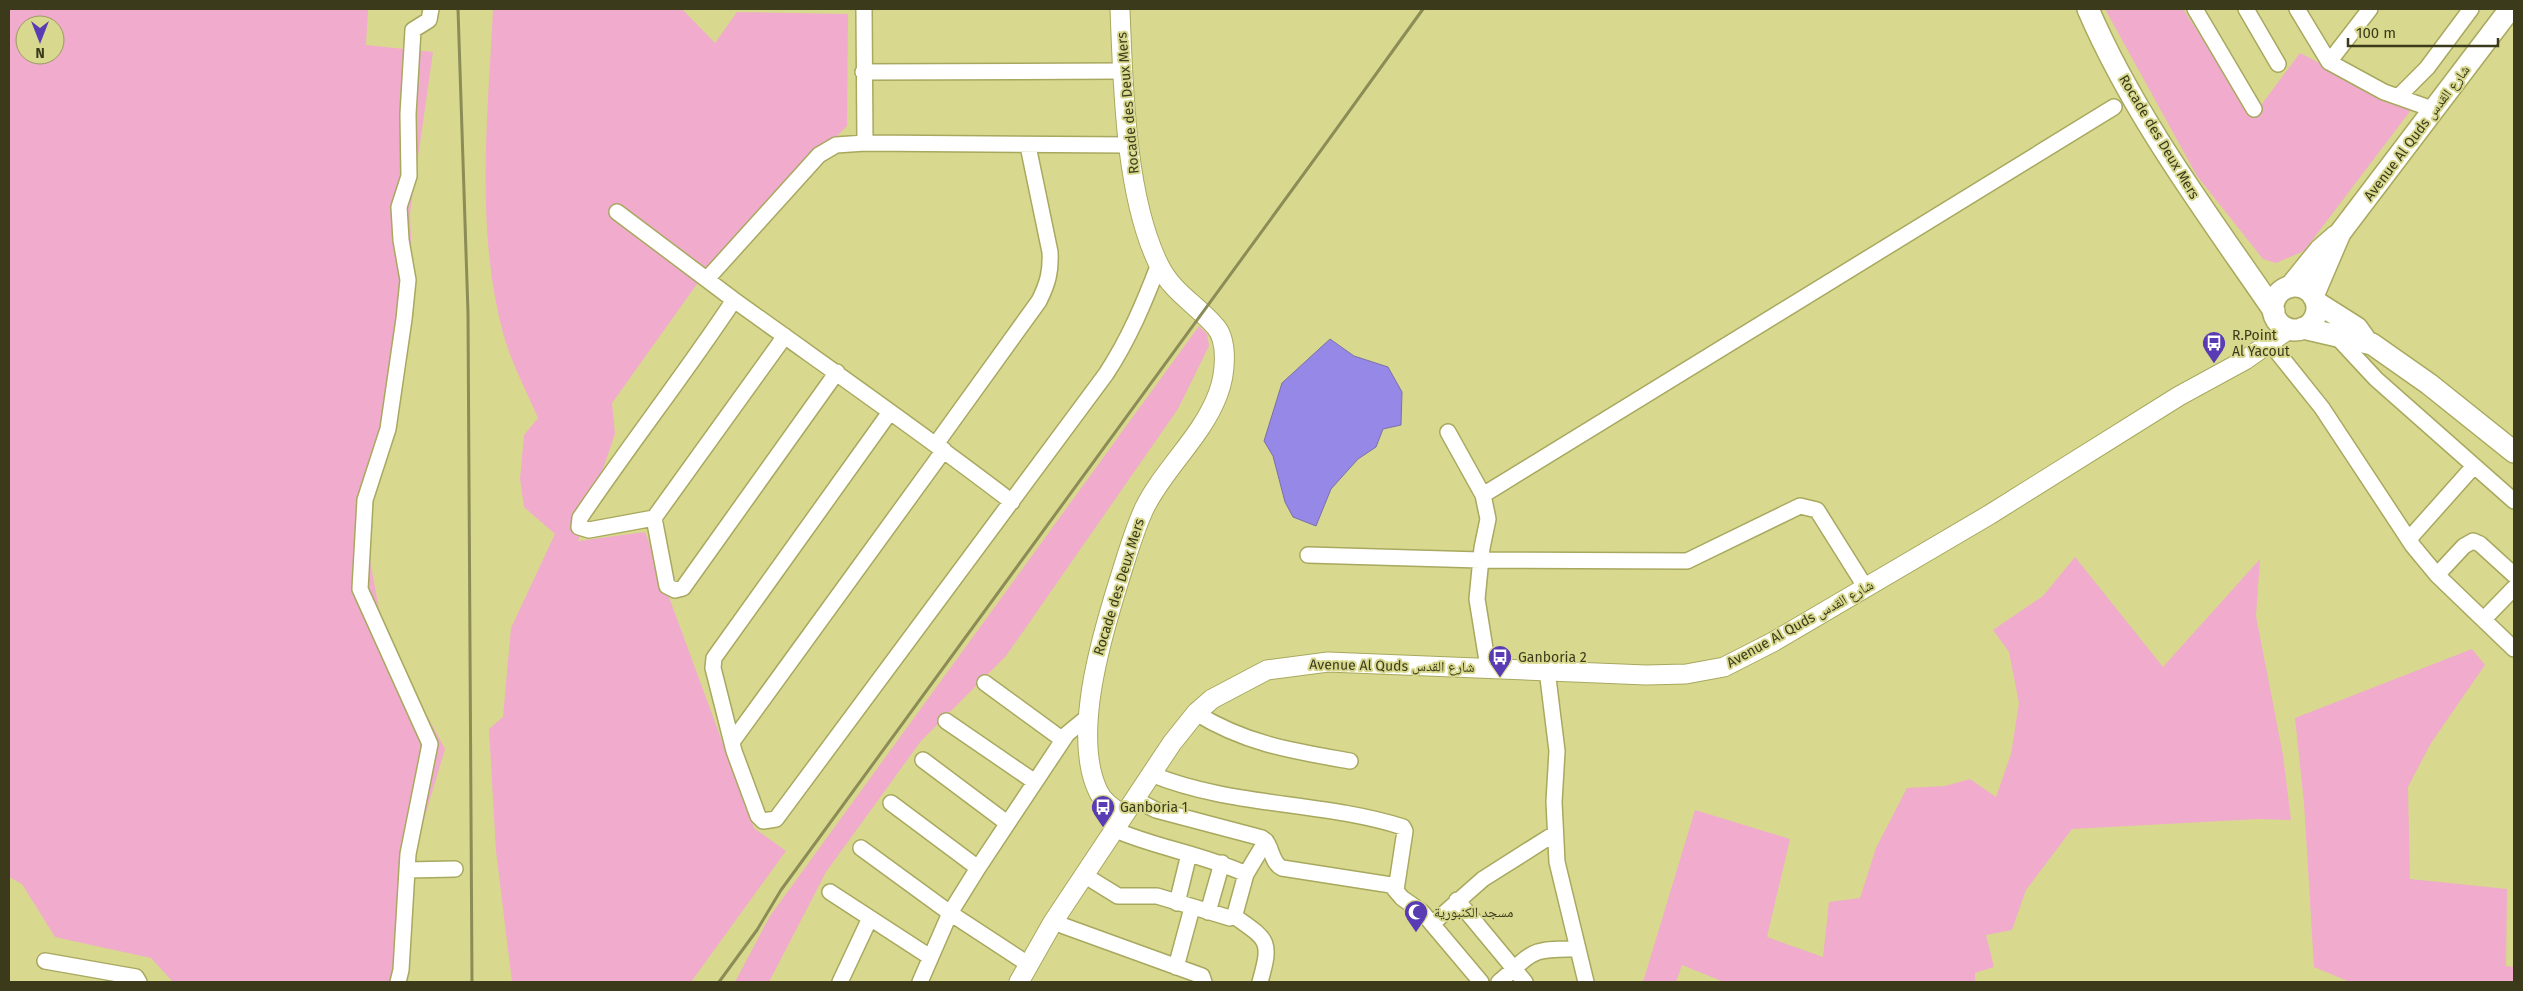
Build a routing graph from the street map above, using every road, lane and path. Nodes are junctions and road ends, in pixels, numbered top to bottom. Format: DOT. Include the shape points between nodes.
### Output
graph roads {
  1 [pos="431,9"];
  2 [pos="864,9"];
  3 [pos="1120,9"];
  4 [pos="2088,9"];
  5 [pos="2195,9"];
  6 [pos="2246,9"];
  7 [pos="2297,9"];
  8 [pos="2471,9"];
  9 [pos="2510,9"];
  10 [pos="2362,12"];
  11 [pos="2329,62"];
  12 [pos="2278,64"];
  13 [pos="1123,71"];
  14 [pos="863,72"];
  15 [pos="2398,97"];
  16 [pos="2114,107"];
  17 [pos="2254,109"];
  18 [pos="2436,110"];
  19 [pos="865,143"];
  20 [pos="1129,145"];
  21 [pos="1028,146"];
  22 [pos="617,212"];
  23 [pos="2340,233"];
  24 [pos="1158,264"];
  25 [pos="707,279"];
  26 [pos="2315,299"];
  27 [pos="734,300"];
  28 [pos="2286,312"];
  29 [pos="2335,335"];
  30 [pos="785,336"];
  31 [pos="2367,342"];
  32 [pos="2263,347"];
  33 [pos="837,372"];
  34 [pos="890,412"];
  35 [pos="1448,432"];
  36 [pos="940,447"];
  37 [pos="2514,452"];
  38 [pos="2474,466"];
  39 [pos="1484,495"];
  40 [pos="2514,501"];
  41 [pos="1012,502"];
  42 [pos="654,518"];
  43 [pos="2409,539"];
  44 [pos="1308,555"];
  45 [pos="1480,560"];
  46 [pos="2437,575"];
  47 [pos="2514,575"];
  48 [pos="1866,588"];
  49 [pos="2514,588"];
  50 [pos="2484,619"];
  51 [pos="2514,649"];
  52 [pos="1488,667"];
  53 [pos="1547,670"];
  54 [pos="985,682"];
  55 [pos="1196,713"];
  56 [pos="1090,715"];
  57 [pos="946,721"];
  58 [pos="1063,740"];
  59 [pos="732,742"];
  60 [pos="923,760"];
  61 [pos="1350,761"];
  62 [pos="1150,774"];
  63 [pos="1035,782"];
  64 [pos="1134,798"];
  65 [pos="891,802"];
  66 [pos="1118,822"];
  67 [pos="1007,823"];
  68 [pos="1554,834"];
  69 [pos="1266,841"];
  70 [pos="861,848"];
  71 [pos="1189,854"];
  72 [pos="1222,863"];
  73 [pos="978,868"];
  74 [pos="455,869"];
  75 [pos="407,870"];
  76 [pos="1246,874"];
  77 [pos="1084,875"];
  78 [pos="1396,890"];
  79 [pos="830,892"];
  80 [pos="1457,900"];
  81 [pos="1177,903"];
  82 [pos="1192,908"];
  83 [pos="1208,912"];
  84 [pos="950,913"];
  85 [pos="1234,916"];
  86 [pos="870,918"];
  87 [pos="1053,922"];
  88 [pos="1432,924"];
  89 [pos="1577,949"];
  90 [pos="930,957"];
  91 [pos="45,961"];
  92 [pos="1028,964"];
  93 [pos="1176,966"];
  94 [pos="1514,969"];
  95 [pos="139,982"];
  96 [pos="398,982"];
  97 [pos="840,982"];
  98 [pos="920,982"];
  99 [pos="1018,982"];
  100 [pos="1204,982"];
  101 [pos="1260,982"];
  102 [pos="1481,982"];
  103 [pos="1499,982"];
  104 [pos="1525,982"];
  105 [pos="1586,982"];
  1 -- 75 [label="street" via="429,20 413,30 408,114 409,176 400,207 401,240 408,280 388,429 365,500 360,590 430,744"];
  2 -- 14 [label="street"];
  3 -- 13 [label="main road, Rocade des Deux Mers"];
  4 -- 28 [label="highway, Rocade des Deux Mers" via="2189,190 2239,260"];
  5 -- 17 [label="street"];
  6 -- 12 [label="street"];
  7 -- 11 [label="street"];
  8 -- 15 [label="street" via="2427,68"];
  9 -- 18 [label="highway, Avenue Al Quds شارع القدس"];
  10 -- 11 [label="street"];
  11 -- 15 [label="street"];
  13 -- 14 [label="street"];
  13 -- 20 [label="main road, Rocade des Deux Mers"];
  14 -- 19 [label="street"];
  15 -- 18 [label="street"];
  16 -- 39 [label="street"];
  18 -- 23 [label="highway, Avenue Al Quds شارع القدس"];
  19 -- 21 [label="street"];
  19 -- 25 [label="street" via="836,145 819,155"];
  20 -- 21 [label="street"];
  20 -- 24 [label="main road, Rocade des Deux Mers" via="1150,244"];
  21 -- 36 [label="street" via="1050,252 1048,284"];
  22 -- 25 [label="street"];
  23 -- 26 [label="highway, Avenue Al Quds شارع القدس"];
  23 -- 28 [label="highway, Avenue Al Quds شارع القدس" via="2320,250"];
  24 -- 41 [label="street" via="1124,346"];
  24 -- 56 [label="main road, Rocade des Deux Mers" via="1178,293 1220,332 1223,373 1218,394 1208,414 1154,490 1136,530 1102,638"];
  25 -- 27 [label="street"];
  26 -- 28 [label="highway" via="2302,288"];
  26 -- 28 [label="highway" via="2315,318"];
  26 -- 31 [label="highway, Rocade des Deux Mers" via="2357,328"];
  27 -- 30 [label="street"];
  27 -- 42 [label="street" via="612,470 579,523 581,528 589,530"];
  28 -- 29 [label="highway, Rocade des Deux Mers"];
  28 -- 32 [label="main road, Avenue Al Quds شارع القدس"];
  29 -- 31 [label="highway, Rocade des Deux Mers"];
  29 -- 38 [label="street" via="2376,379"];
  30 -- 33 [label="street"];
  30 -- 42 [label="street"];
  31 -- 37 [label="highway, Rocade des Deux Mers" via="2429,384"];
  32 -- 43 [label="street" via="2322,408"];
  32 -- 48 [label="main road, Avenue Al Quds شارع القدس"];
  33 -- 34 [label="street"];
  33 -- 42 [label="street" via="683,588 675,590 667,586"];
  34 -- 36 [label="street"];
  34 -- 59 [label="street" via="714,658 713,668"];
  35 -- 39 [label="street"];
  36 -- 41 [label="street"];
  36 -- 59 [label="street"];
  38 -- 40 [label="street"];
  38 -- 43 [label="street"];
  39 -- 45 [label="street" via="1488,519"];
  41 -- 59 [label="street" via="776,819 763,822 758,816"];
  43 -- 46 [label="street"];
  44 -- 45 [label="street"];
  45 -- 48 [label="street" via="1687,561 1800,506 1817,510"];
  45 -- 52 [label="street" via="1477,600"];
  46 -- 47 [label="street" via="2464,546 2473,541"];
  46 -- 50 [label="street"];
  48 -- 53 [label="main road, Avenue Al Quds شارع القدس" via="1774,642 1714,669 1686,674 1646,675"];
  49 -- 50 [label="street"];
  50 -- 51 [label="street"];
  52 -- 53 [label="main road, Avenue Al Quds شارع القدس"];
  52 -- 55 [label="main road, Avenue Al Quds شارع القدس" via="1328,662 1295,665 1267,670 1212,699"];
  53 -- 68 [label="street" via="1557,751"];
  54 -- 58 [label="street"];
  55 -- 61 [label="street" via="1245,739"];
  55 -- 62 [label="main road, Avenue Al Quds شارع القدس"];
  56 -- 58 [label="street" via="1076,724"];
  56 -- 66 [label="main road, Rocade des Deux Mers" via="1088,749 1094,782"];
  57 -- 63 [label="street"];
  58 -- 63 [label="street"];
  60 -- 67 [label="street"];
  62 -- 64 [label="main road, Avenue Al Quds شارع القدس"];
  62 -- 78 [label="street" via="1204,791 1403,827"];
  63 -- 67 [label="street"];
  64 -- 66 [label="main road, Avenue Al Quds شارع القدس"];
  64 -- 69 [label="street" via="1156,810"];
  65 -- 73 [label="street"];
  66 -- 71 [label="street" via="1142,841"];
  66 -- 77 [label="main road, Avenue Al Quds شارع القدس"];
  67 -- 73 [label="street"];
  68 -- 80 [label="street" via="1490,874"];
  68 -- 89 [label="street" via="1557,862"];
  69 -- 76 [label="street"];
  69 -- 78 [label="street" via="1280,867 1386,884"];
  70 -- 84 [label="street"];
  71 -- 72 [label="street"];
  71 -- 81 [label="street"];
  72 -- 76 [label="street"];
  72 -- 83 [label="street"];
  73 -- 84 [label="street"];
  74 -- 75 [label="street"];
  75 -- 96 [label="street"];
  76 -- 85 [label="street"];
  77 -- 81 [label="street" via="1118,896 1157,896"];
  77 -- 87 [label="main road, Avenue Al Quds شارع القدس"];
  78 -- 88 [label="street"];
  79 -- 86 [label="street"];
  80 -- 88 [label="street"];
  80 -- 94 [label="street"];
  81 -- 82 [label="street"];
  82 -- 83 [label="street"];
  82 -- 93 [label="street"];
  83 -- 85 [label="street" via="1228,918"];
  84 -- 90 [label="street"];
  84 -- 92 [label="street"];
  85 -- 101 [label="street" via="1265,940 1267,949"];
  86 -- 90 [label="street"];
  86 -- 97 [label="street"];
  87 -- 92 [label="main road, Avenue Al Quds شارع القدس"];
  87 -- 93 [label="street"];
  88 -- 102 [label="street"];
  89 -- 94 [label="street" via="1534,952"];
  89 -- 105 [label="street"];
  90 -- 98 [label="street"];
  91 -- 95 [label="street" via="136,977"];
  92 -- 99 [label="main road, Avenue Al Quds شارع القدس"];
  93 -- 100 [label="street" via="1202,976"];
  94 -- 103 [label="street"];
  94 -- 104 [label="street"];
}
